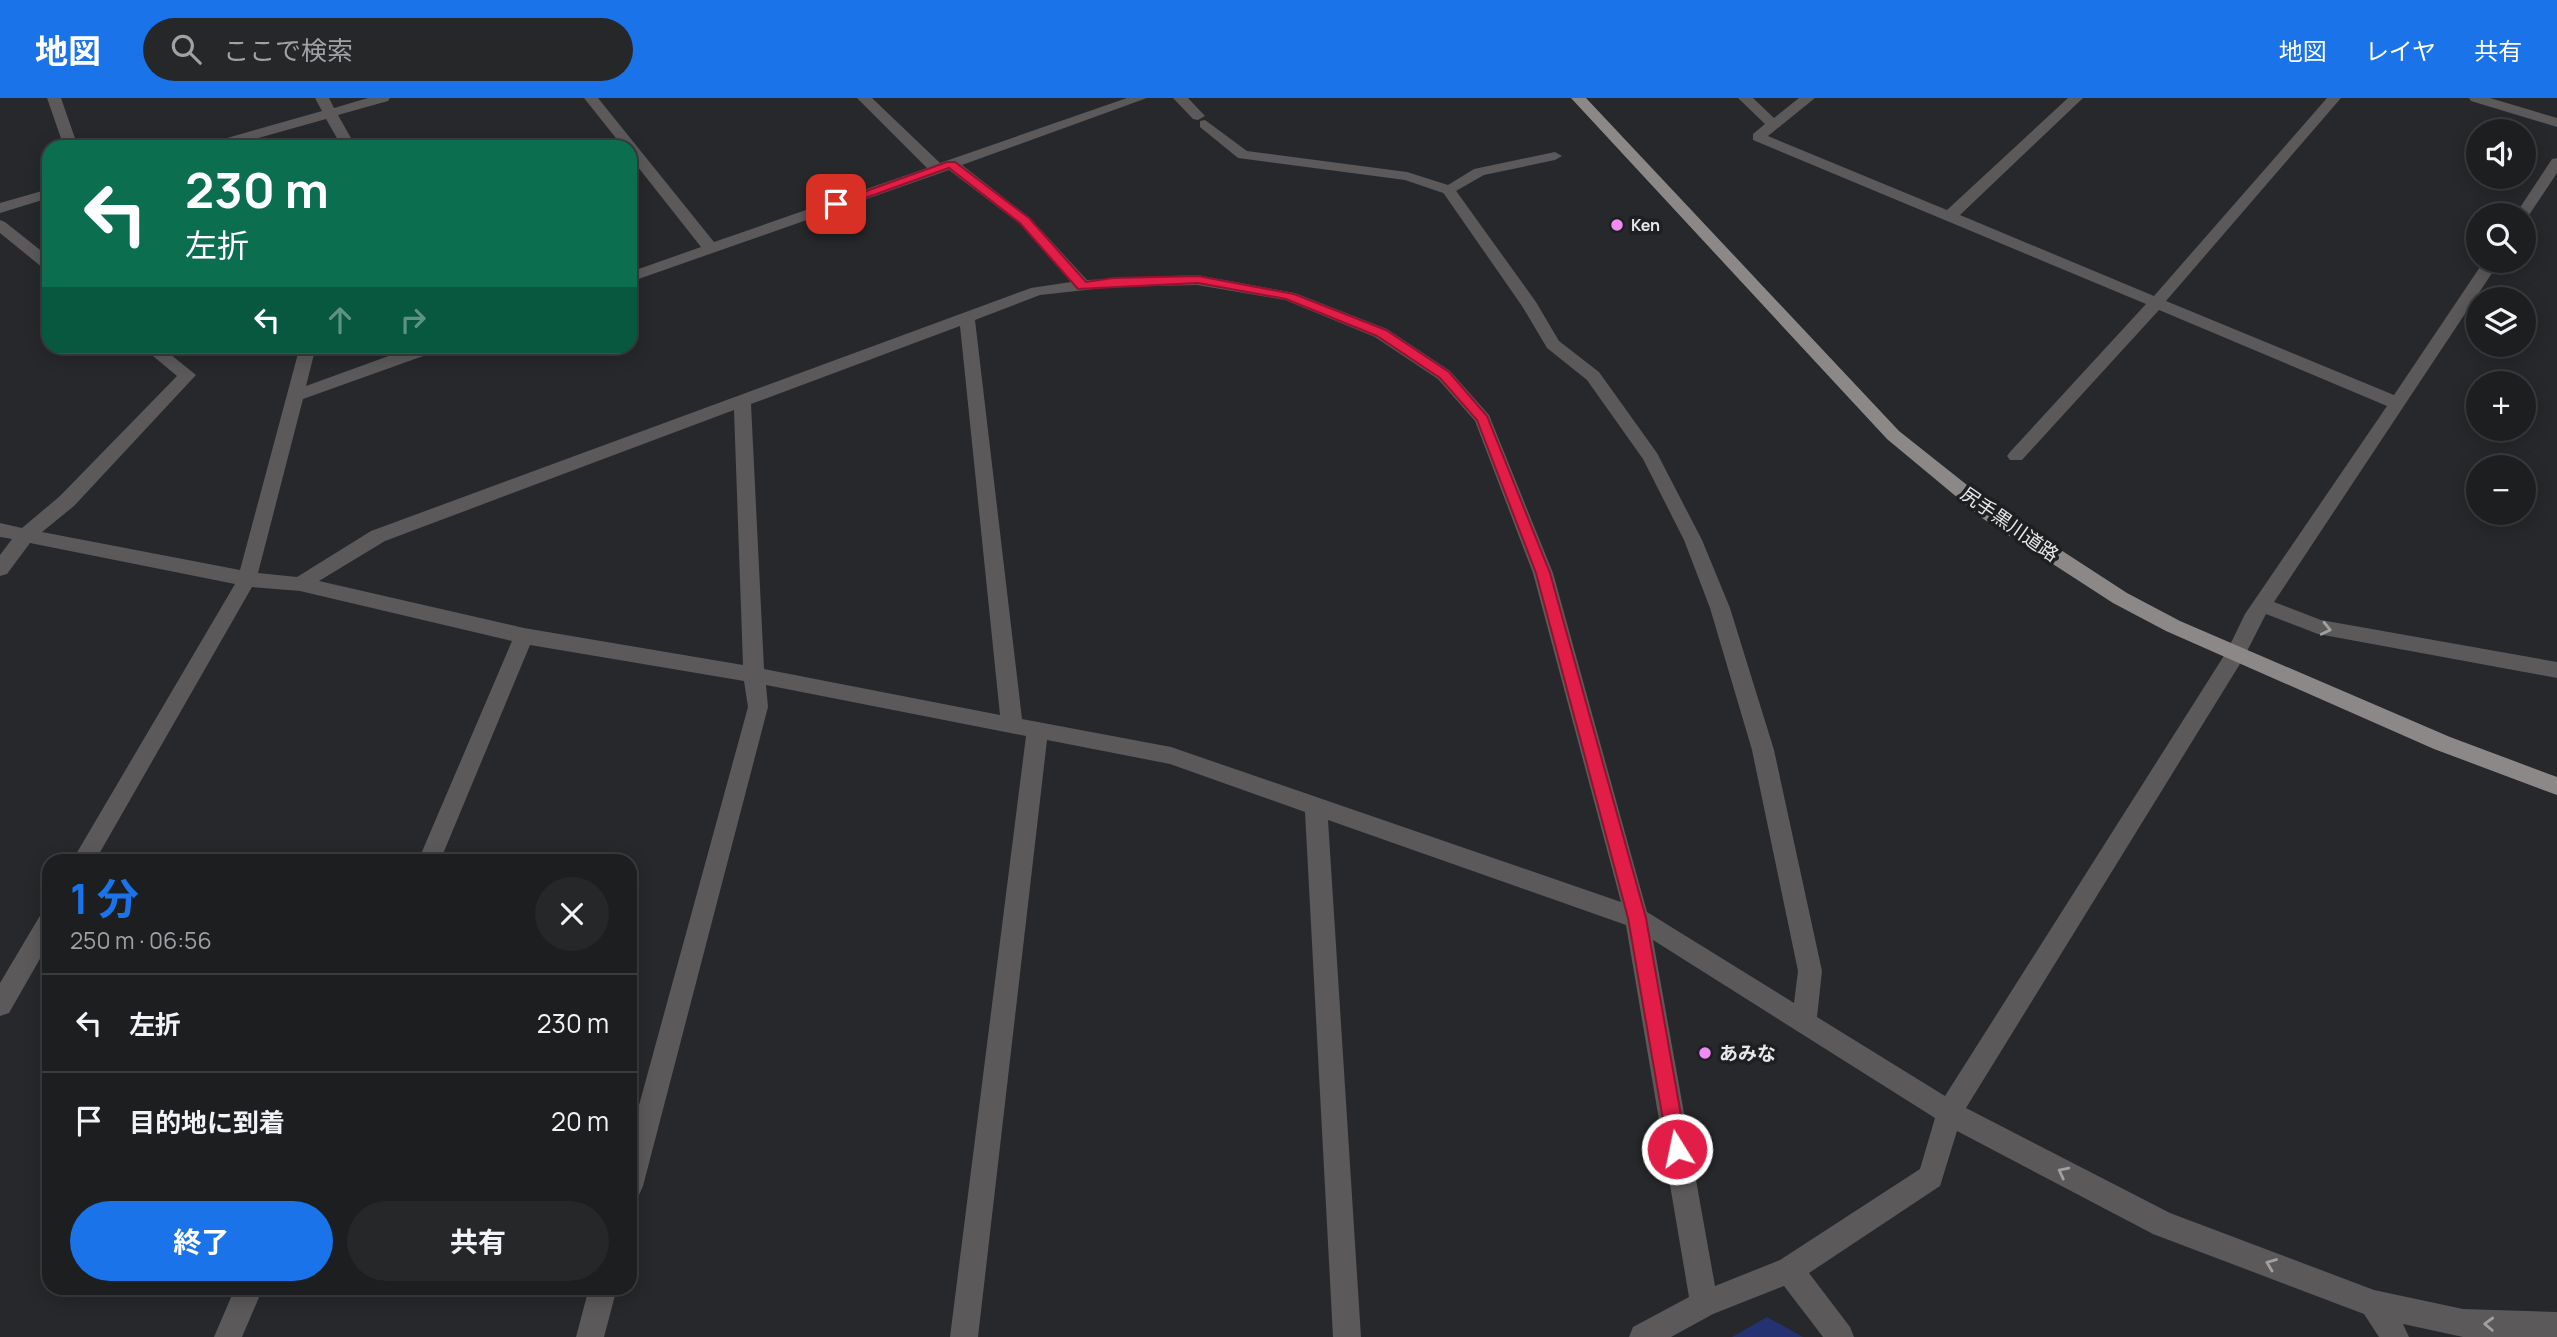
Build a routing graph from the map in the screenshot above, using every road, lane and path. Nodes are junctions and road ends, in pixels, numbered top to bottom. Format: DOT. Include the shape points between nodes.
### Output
graph roads {
  1 [pos="54,98"];
  2 [pos="322,98"];
  3 [pos="383,98"];
  4 [pos="591,98"];
  5 [pos="864,98"];
  6 [pos="1180,98"];
  7 [pos="1578,98"];
  8 [pos="1745,98"];
  9 [pos="1808,98"];
  10 [pos="2076,98"];
  11 [pos="2334,98"];
  12 [pos="2476,98"];
  13 [pos="1129,100"];
  14 [pos="330,113"];
  15 [pos="2557,123"];
  16 [pos="1774,125"];
  17 [pos="69,140"];
  18 [pos="236,140"];
  19 [pos="345,140"];
  20 [pos="624,140"];
  21 [pos="637,156"];
  22 [pos="1555,156"];
  23 [pos="2557,162"];
  24 [pos="944,167"];
  25 [pos="1449,191"];
  26 [pos="42,195"];
  27 [pos="2530,203"];
  28 [pos="0,208"];
  29 [pos="1949,217"];
  30 [pos="0,225"];
  31 [pos="710,248"];
  32 [pos="42,259"];
  33 [pos="2484,273"];
  34 [pos="637,274"];
  35 [pos="1083,286"];
  36 [pos="2156,303"];
  37 [pos="967,318"];
  38 [pos="159,354"];
  39 [pos="306,354"];
  40 [pos="412,354"];
  41 [pos="297,395"];
  42 [pos="741,401"];
  43 [pos="2397,403"];
  44 [pos="2016,456"];
  45 [pos="0,530"];
  46 [pos="26,535"];
  47 [pos="0,569"];
  48 [pos="247,579"];
  49 [pos="300,584"];
  50 [pos="2262,605"];
  51 [pos="524,636"];
  52 [pos="2236,654"];
  53 [pos="2557,670"];
  54 [pos="754,675"];
  55 [pos="1012,725"];
  56 [pos="1037,731"];
  57 [pos="2557,786"];
  58 [pos="1316,806"];
  59 [pos="87,854"];
  60 [pos="432,854"];
  61 [pos="1637,918"];
  62 [pos="42,933"];
  63 [pos="0,1005"];
  64 [pos="1804,1022"];
  65 [pos="1949,1113"];
  66 [pos="637,1160"];
  67 [pos="1789,1270"];
  68 [pos="246,1295"];
  69 [pos="601,1295"];
  70 [pos="1704,1304"];
  71 [pos="2374,1304"];
  72 [pos="2557,1326"];
  73 [pos="228,1337"];
  74 [pos="590,1337"];
  75 [pos="964,1337"];
  76 [pos="1347,1337"];
  77 [pos="1643,1337"];
  78 [pos="1840,1337"];
  79 [pos="2395,1337"];
  1 -- 17 [label="street"];
  2 -- 14 [label="street"];
  3 -- 14 [label="street"];
  4 -- 20 [label="street"];
  5 -- 24 [label="street"];
  6 -- 25 [label="street" via="1243,155 1408,176"];
  7 -- 52 [label="main road, 尻手黒川道路" via="1892,435 1989,513 2109,591"];
  8 -- 16 [label="street"];
  9 -- 16 [label="street"];
  10 -- 29 [label="street"];
  11 -- 36 [label="street"];
  12 -- 15 [label="street"];
  13 -- 24 [label="street"];
  14 -- 18 [label="street"];
  14 -- 19 [label="street"];
  16 -- 29 [label="street" via="1758,137"];
  21 -- 31 [label="street"];
  22 -- 25 [label="street" via="1479,172"];
  23 -- 27 [label="street"];
  24 -- 31 [label="street"];
  24 -- 35 [label="street" via="1024,221"];
  25 -- 64 [label="street" via="1553,344 1594,376 1651,457 1693,540 1720,608 1763,750 1810,971"];
  26 -- 28 [label="street"];
  29 -- 36 [label="street"];
  30 -- 32 [label="street"];
  31 -- 34 [label="street"];
  33 -- 43 [label="street"];
  35 -- 37 [label="street" via="1037,291"];
  35 -- 61 [label="street" via="1198,280 1289,296 1381,333 1444,375 1483,419 1543,573"];
  36 -- 43 [label="street"];
  36 -- 44 [label="street"];
  37 -- 42 [label="street"];
  37 -- 55 [label="street"];
  38 -- 46 [label="street" via="187,375 67,501"];
  39 -- 41 [label="street"];
  40 -- 41 [label="street"];
  41 -- 48 [label="street"];
  42 -- 49 [label="street" via="378,536"];
  42 -- 54 [label="street"];
  43 -- 50 [label="street"];
  45 -- 46 [label="street"];
  46 -- 47 [label="street"];
  46 -- 48 [label="street"];
  48 -- 49 [label="street"];
  48 -- 59 [label="street"];
  49 -- 51 [label="street"];
  50 -- 52 [label="street"];
  50 -- 53 [label="street, one-way" via="2318,627"];
  51 -- 54 [label="street"];
  51 -- 60 [label="street"];
  52 -- 57 [label="main road, 尻手黒川道路" via="2442,743"];
  52 -- 65 [label="street"];
  54 -- 55 [label="street"];
  54 -- 66 [label="street" via="758,707"];
  55 -- 56 [label="street"];
  56 -- 58 [label="street" via="1171,756"];
  56 -- 75 [label="street"];
  58 -- 61 [label="street"];
  58 -- 76 [label="street"];
  61 -- 64 [label="street"];
  61 -- 70 [label="street"];
  62 -- 63 [label="street"];
  64 -- 65 [label="street"];
  65 -- 67 [label="street" via="1931,1177"];
  71 -- 65 [label="street, one-way" via="2163,1223"];
  67 -- 70 [label="street"];
  67 -- 78 [label="street"];
  68 -- 73 [label="street"];
  69 -- 74 [label="street"];
  70 -- 77 [label="street"];
  72 -- 71 [label="street, one-way" via="2463,1322"];
  71 -- 79 [label="street"];
}
